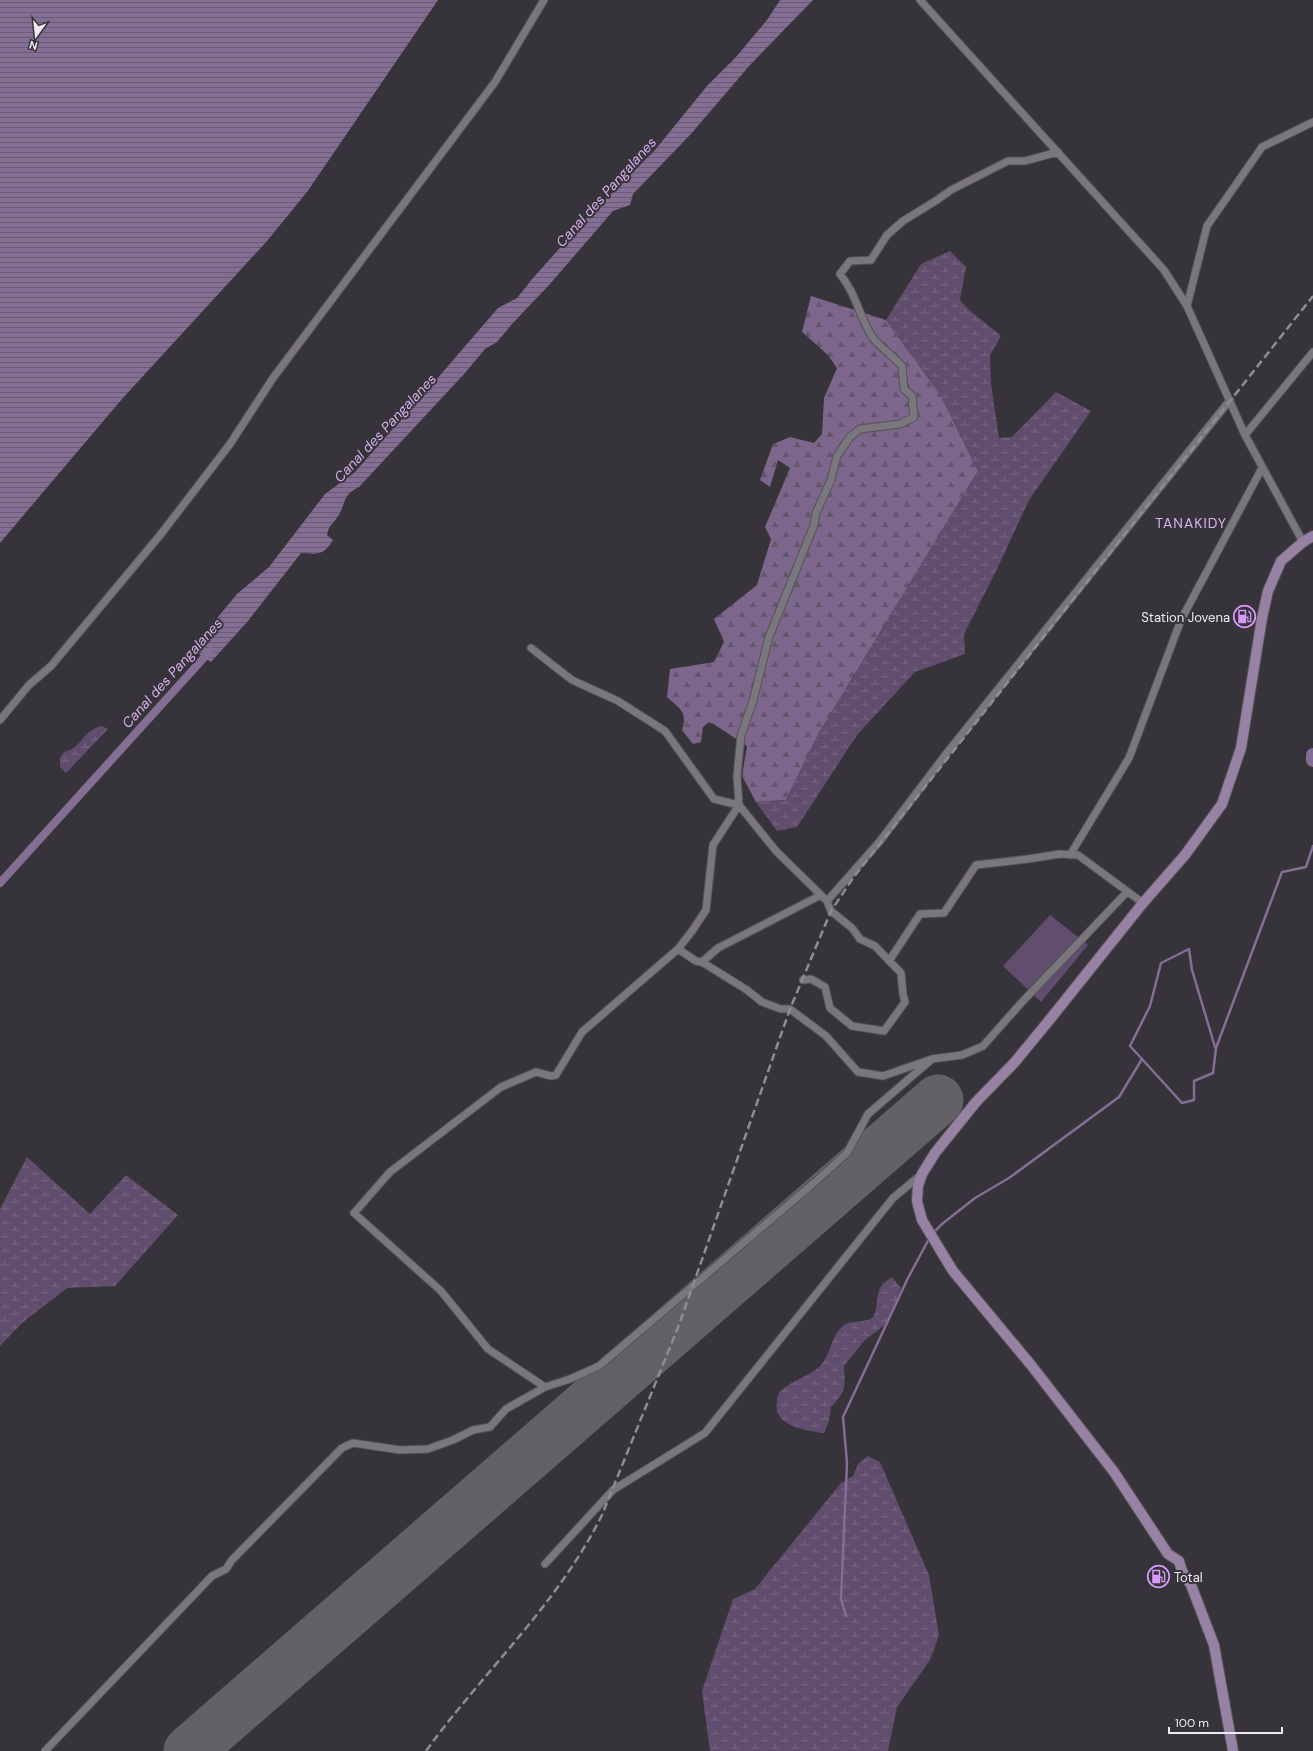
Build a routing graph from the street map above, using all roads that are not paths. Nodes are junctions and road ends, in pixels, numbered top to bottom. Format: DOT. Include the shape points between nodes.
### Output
graph roads {
  1 [pos="544,0"];
  2 [pos="920,0"];
  3 [pos="1313,122"];
  4 [pos="1058,152"];
  5 [pos="1187,306"];
  6 [pos="1313,352"];
  7 [pos="1230,400"];
  8 [pos="1245,435"];
  9 [pos="1262,468"];
  10 [pos="1313,536"];
  11 [pos="1303,542"];
  12 [pos="531,648"];
  13 [pos="0,720"];
  14 [pos="739,805"];
  15 [pos="1070,854"];
  16 [pos="1127,892"];
  17 [pos="821,895"];
  18 [pos="827,901"];
  19 [pos="1143,904"];
  20 [pos="678,950"];
  21 [pos="889,961"];
  22 [pos="702,962"];
  23 [pos="803,980"];
  24 [pos="932,1060"];
  25 [pos="922,1174"];
  26 [pos="545,1387"];
  27 [pos="545,1564"];
  28 [pos="45,1751"];
  29 [pos="1233,1751"];
  1 -- 13 [label="street" via="495,82 273,378 230,444 161,534 51,666 29,685"];
  2 -- 4 [label="street"];
  3 -- 5 [label="street" via="1262,147 1208,226"];
  4 -- 5 [label="street" via="1164,270"];
  4 -- 14 [label="street" via="1025,161 1008,161 951,190 903,221 887,235 871,260 850,261 840,274 854,293 863,320 874,338 902,366 904,389 912,396 914,417 900,424 860,429 850,437 837,456 831,480 769,637 753,701 741,735 737,776"];
  5 -- 7 [label="street"];
  6 -- 8 [label="street"];
  7 -- 8 [label="street"];
  7 -- 18 [label="street" via="951,748 880,842"];
  8 -- 9 [label="street"];
  9 -- 11 [label="street"];
  9 -- 15 [label="street" via="1181,620 1129,758"];
  10 -- 11 [label="main road"];
  11 -- 19 [label="main road" via="1281,561 1268,591 1241,748 1222,804 1185,855"];
  12 -- 14 [label="street" via="572,680 618,701 665,731 714,799"];
  14 -- 17 [label="street" via="776,851"];
  14 -- 20 [label="street" via="713,845 706,910"];
  15 -- 16 [label="street" via="1078,855"];
  15 -- 21 [label="street" via="976,865 944,913 920,914"];
  16 -- 19 [label="street"];
  16 -- 24 [label="street" via="1022,1000 983,1046 962,1055"];
  17 -- 18 [label="street"];
  17 -- 22 [label="street" via="718,948"];
  18 -- 21 [label="street" via="831,911 852,928 860,939 875,946"];
  19 -- 25 [label="main road" via="1023,1052 967,1113 935,1153"];
  20 -- 22 [label="street"];
  20 -- 26 [label="street" via="582,1032 556,1075 536,1072 501,1087 390,1172 354,1213 440,1291 488,1349"];
  21 -- 23 [label="street" via="901,973 905,1002 884,1031 852,1026 830,1008 825,987 812,979"];
  22 -- 24 [label="street" via="762,1002 781,1009 790,1009 826,1036 858,1072 883,1076"];
  24 -- 26 [label="street" via="868,1114 847,1153 662,1315 599,1366 570,1380"];
  25 -- 27 [label="street" via="893,1198 705,1433 613,1490"];
  25 -- 29 [label="main road" via="917,1201 922,1220 953,1271 1114,1472 1168,1554 1179,1561 1214,1645"];
  26 -- 28 [label="street" via="506,1409 490,1427 473,1430 428,1449 400,1450 353,1443 342,1448 226,1569 212,1576"];
}
